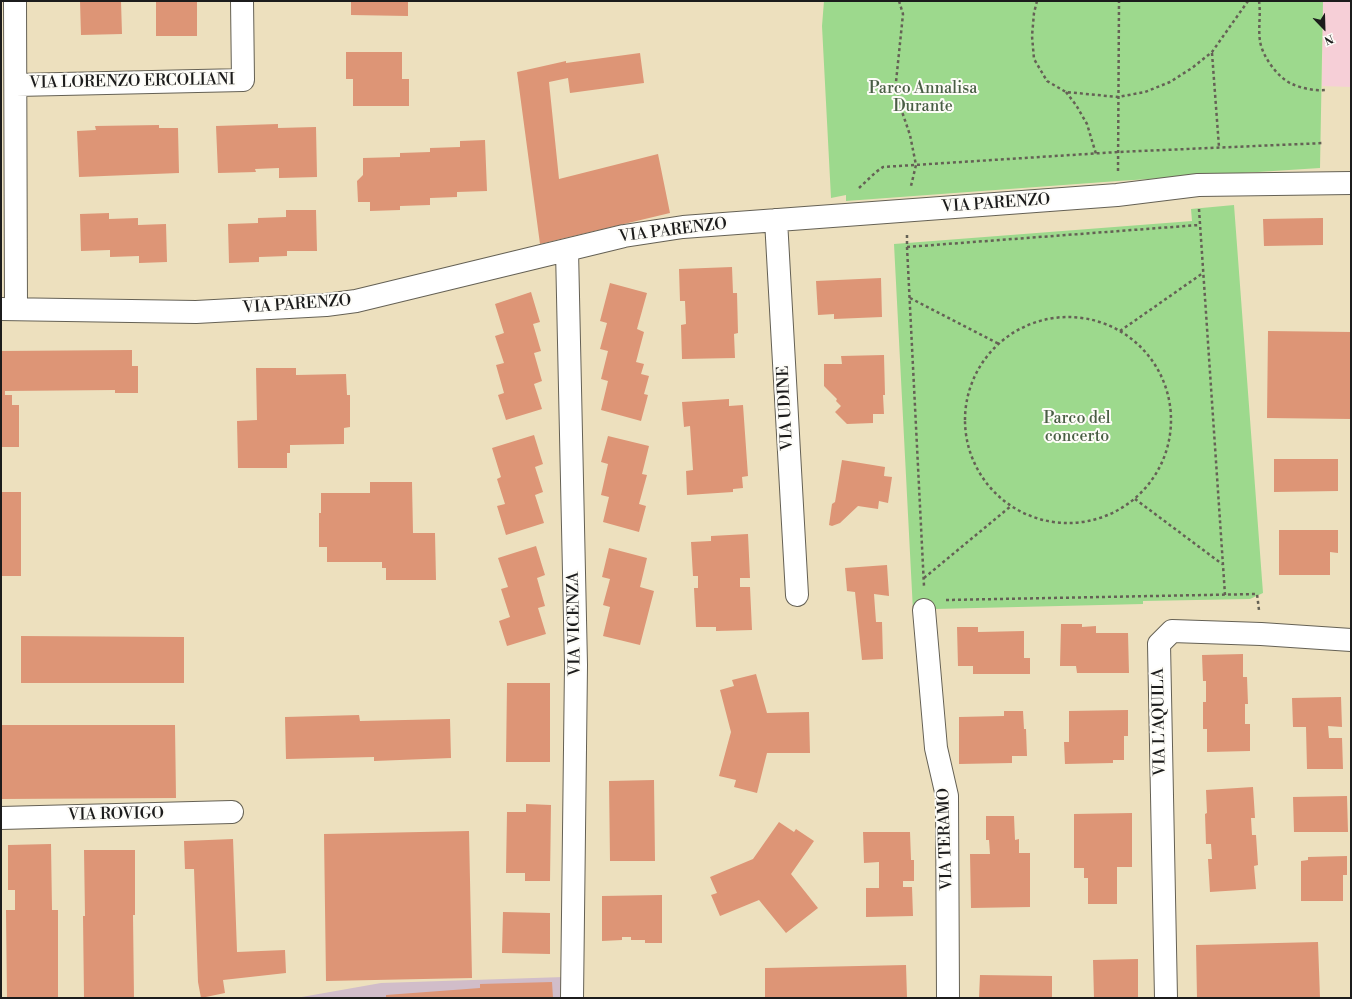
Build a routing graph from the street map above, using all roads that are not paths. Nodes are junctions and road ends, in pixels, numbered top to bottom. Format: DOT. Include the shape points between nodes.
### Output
graph roads {
  1 [pos="15,1"];
  2 [pos="242,1"];
  3 [pos="16,85"];
  4 [pos="1351,183"];
  5 [pos="776,220"];
  6 [pos="567,250"];
  7 [pos="9,309"];
  8 [pos="797,595"];
  9 [pos="924,605"];
  10 [pos="1351,640"];
  11 [pos="232,812"];
  12 [pos="1,818"];
  13 [pos="572,998"];
  14 [pos="948,998"];
  15 [pos="1166,998"];
  1 -- 3 [label="street, VIA LORENZO ERCOLIANI"];
  2 -- 3 [label="street, VIA LORENZO ERCOLIANI" via="243,80"];
  3 -- 7 [label="street, VIA LORENZO ERCOLIANI"];
  4 -- 5 [label="street, VIA PARENZO" via="1198,185 1117,195"];
  5 -- 6 [label="street, VIA PARENZO" via="683,227 624,236"];
  5 -- 8 [label="street, VIA UDINE"];
  6 -- 7 [label="street, VIA PARENZO" via="356,301 326,305 196,312"];
  6 -- 13 [label="street, VIA VICENZA" via="576,665"];
  9 -- 14 [label="street, VIA TERAMO" via="936,748 947,796"];
  10 -- 15 [label="street, VIA L'AQUILA" via="1172,631 1159,644"];
  11 -- 12 [label="street, VIA ROVIGO"];
}
